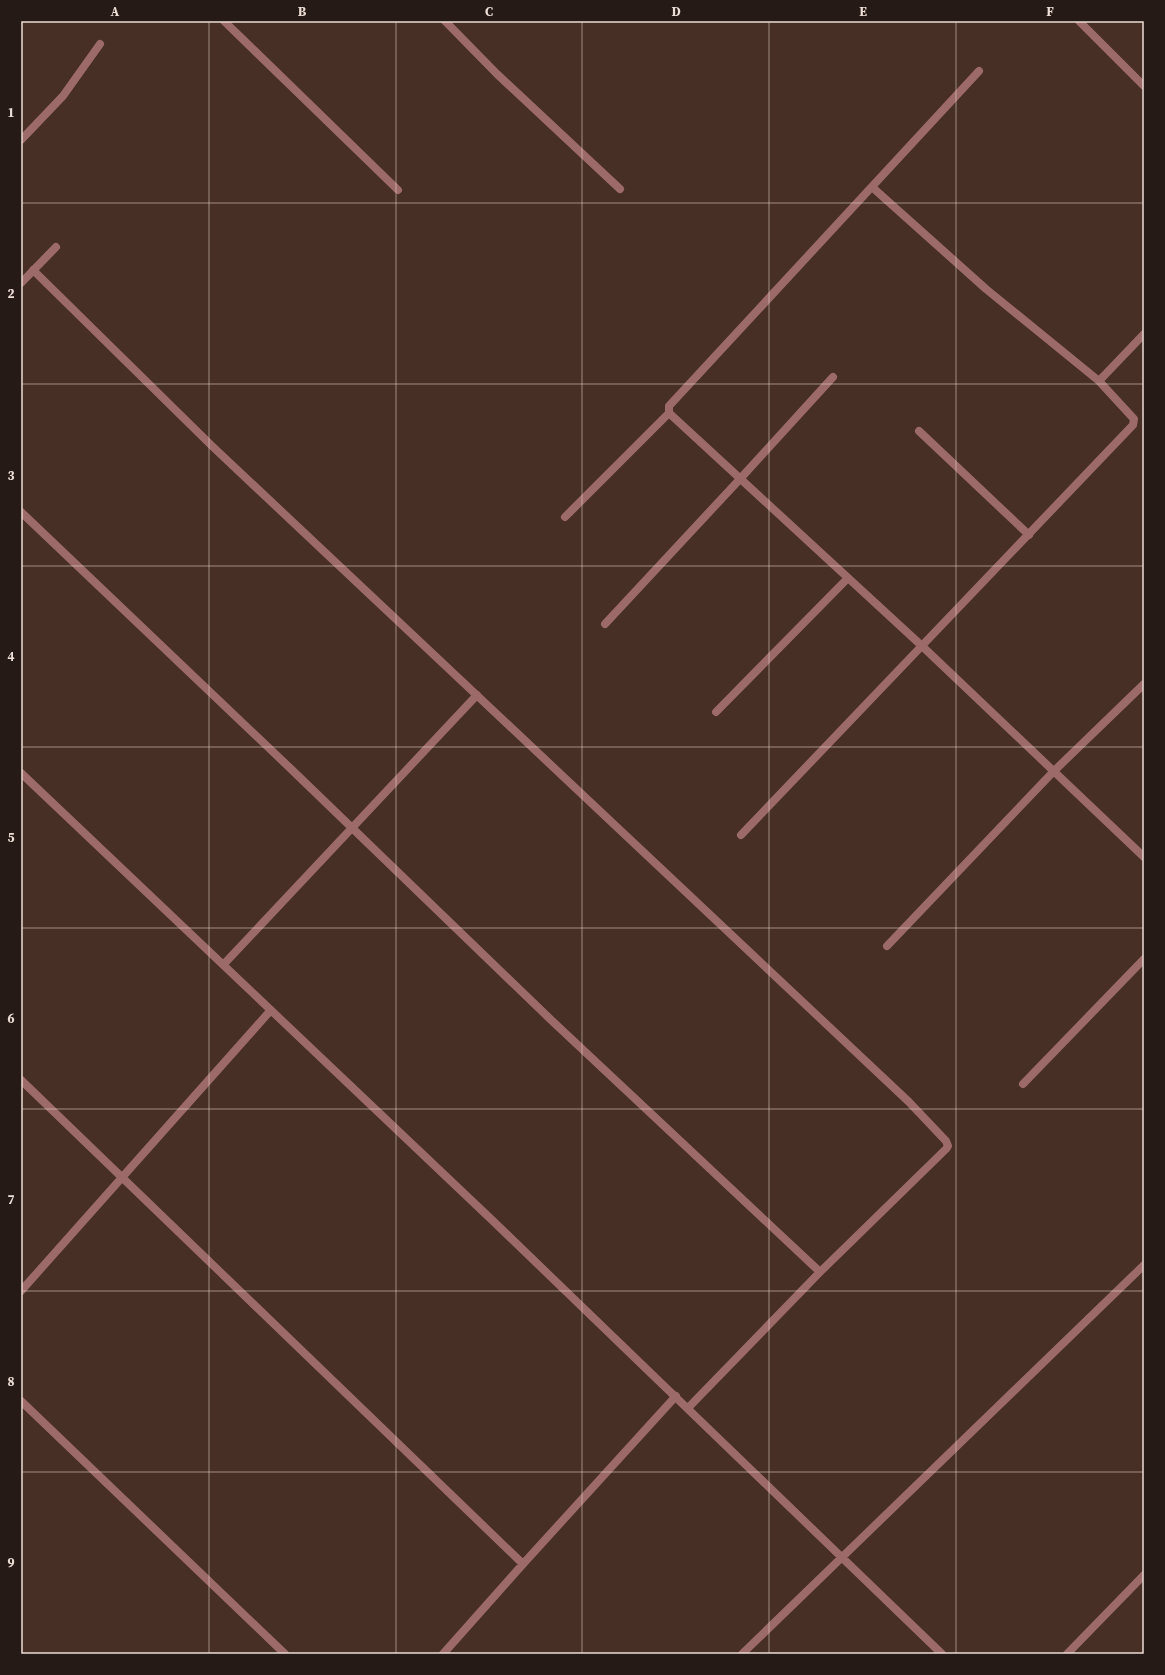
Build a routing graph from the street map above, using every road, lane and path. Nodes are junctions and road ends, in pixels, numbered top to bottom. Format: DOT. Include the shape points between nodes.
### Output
graph roads {
  1 [pos="224,21"];
  2 [pos="445,21"];
  3 [pos="1079,21"];
  4 [pos="100,44"];
  5 [pos="979,71"];
  6 [pos="1144,86"];
  7 [pos="21,140"];
  8 [pos="620,188"];
  9 [pos="872,188"];
  10 [pos="398,190"];
  11 [pos="56,247"];
  12 [pos="33,270"];
  13 [pos="21,283"];
  14 [pos="1144,334"];
  15 [pos="833,377"];
  16 [pos="1099,381"];
  17 [pos="669,413"];
  18 [pos="919,431"];
  19 [pos="740,479"];
  20 [pos="21,512"];
  21 [pos="564,517"];
  22 [pos="1029,535"];
  23 [pos="848,578"];
  24 [pos="605,624"];
  25 [pos="922,646"];
  26 [pos="1144,684"];
  27 [pos="477,695"];
  28 [pos="716,712"];
  29 [pos="1054,771"];
  30 [pos="21,773"];
  31 [pos="352,828"];
  32 [pos="741,835"];
  33 [pos="1144,857"];
  34 [pos="887,946"];
  35 [pos="1144,959"];
  36 [pos="224,964"];
  37 [pos="271,1010"];
  38 [pos="21,1080"];
  39 [pos="1023,1084"];
  40 [pos="122,1177"];
  41 [pos="1144,1265"];
  42 [pos="820,1272"];
  43 [pos="21,1291"];
  44 [pos="676,1396"];
  45 [pos="21,1400"];
  46 [pos="688,1408"];
  47 [pos="842,1556"];
  48 [pos="523,1564"];
  49 [pos="1144,1574"];
  50 [pos="285,1654"];
  51 [pos="443,1654"];
  52 [pos="742,1654"];
  53 [pos="942,1654"];
  54 [pos="1067,1654"];
  1 -- 10 [label="street"];
  2 -- 8 [label="street" via="497,74"];
  3 -- 6 [label="street"];
  4 -- 7 [label="street" via="63,96"];
  5 -- 9 [label="street"];
  9 -- 16 [label="street" via="986,289"];
  9 -- 17 [label="street" via="669,406"];
  11 -- 12 [label="street"];
  12 -- 13 [label="street"];
  12 -- 27 [label="street" via="212,446"];
  14 -- 16 [label="street"];
  15 -- 19 [label="street"];
  16 -- 22 [label="street" via="1135,422"];
  17 -- 19 [label="street"];
  17 -- 21 [label="street"];
  18 -- 22 [label="street"];
  19 -- 23 [label="street"];
  19 -- 24 [label="street"];
  20 -- 31 [label="street"];
  22 -- 25 [label="street"];
  23 -- 25 [label="street"];
  23 -- 28 [label="street"];
  25 -- 29 [label="street"];
  25 -- 32 [label="street"];
  26 -- 29 [label="street"];
  27 -- 31 [label="street"];
  27 -- 42 [label="street" via="909,1102 946,1141 946,1149"];
  29 -- 33 [label="street"];
  29 -- 34 [label="street"];
  30 -- 36 [label="street"];
  31 -- 36 [label="street"];
  31 -- 42 [label="street" via="548,1017"];
  35 -- 39 [label="street"];
  36 -- 37 [label="street"];
  37 -- 40 [label="street"];
  37 -- 44 [label="street"];
  38 -- 40 [label="street"];
  40 -- 43 [label="street"];
  40 -- 48 [label="street"];
  41 -- 47 [label="street"];
  42 -- 46 [label="street"];
  44 -- 46 [label="street"];
  44 -- 48 [label="street"];
  45 -- 50 [label="street"];
  46 -- 47 [label="street"];
  47 -- 52 [label="street"];
  47 -- 53 [label="street"];
  48 -- 51 [label="street"];
  49 -- 54 [label="street"];
}
